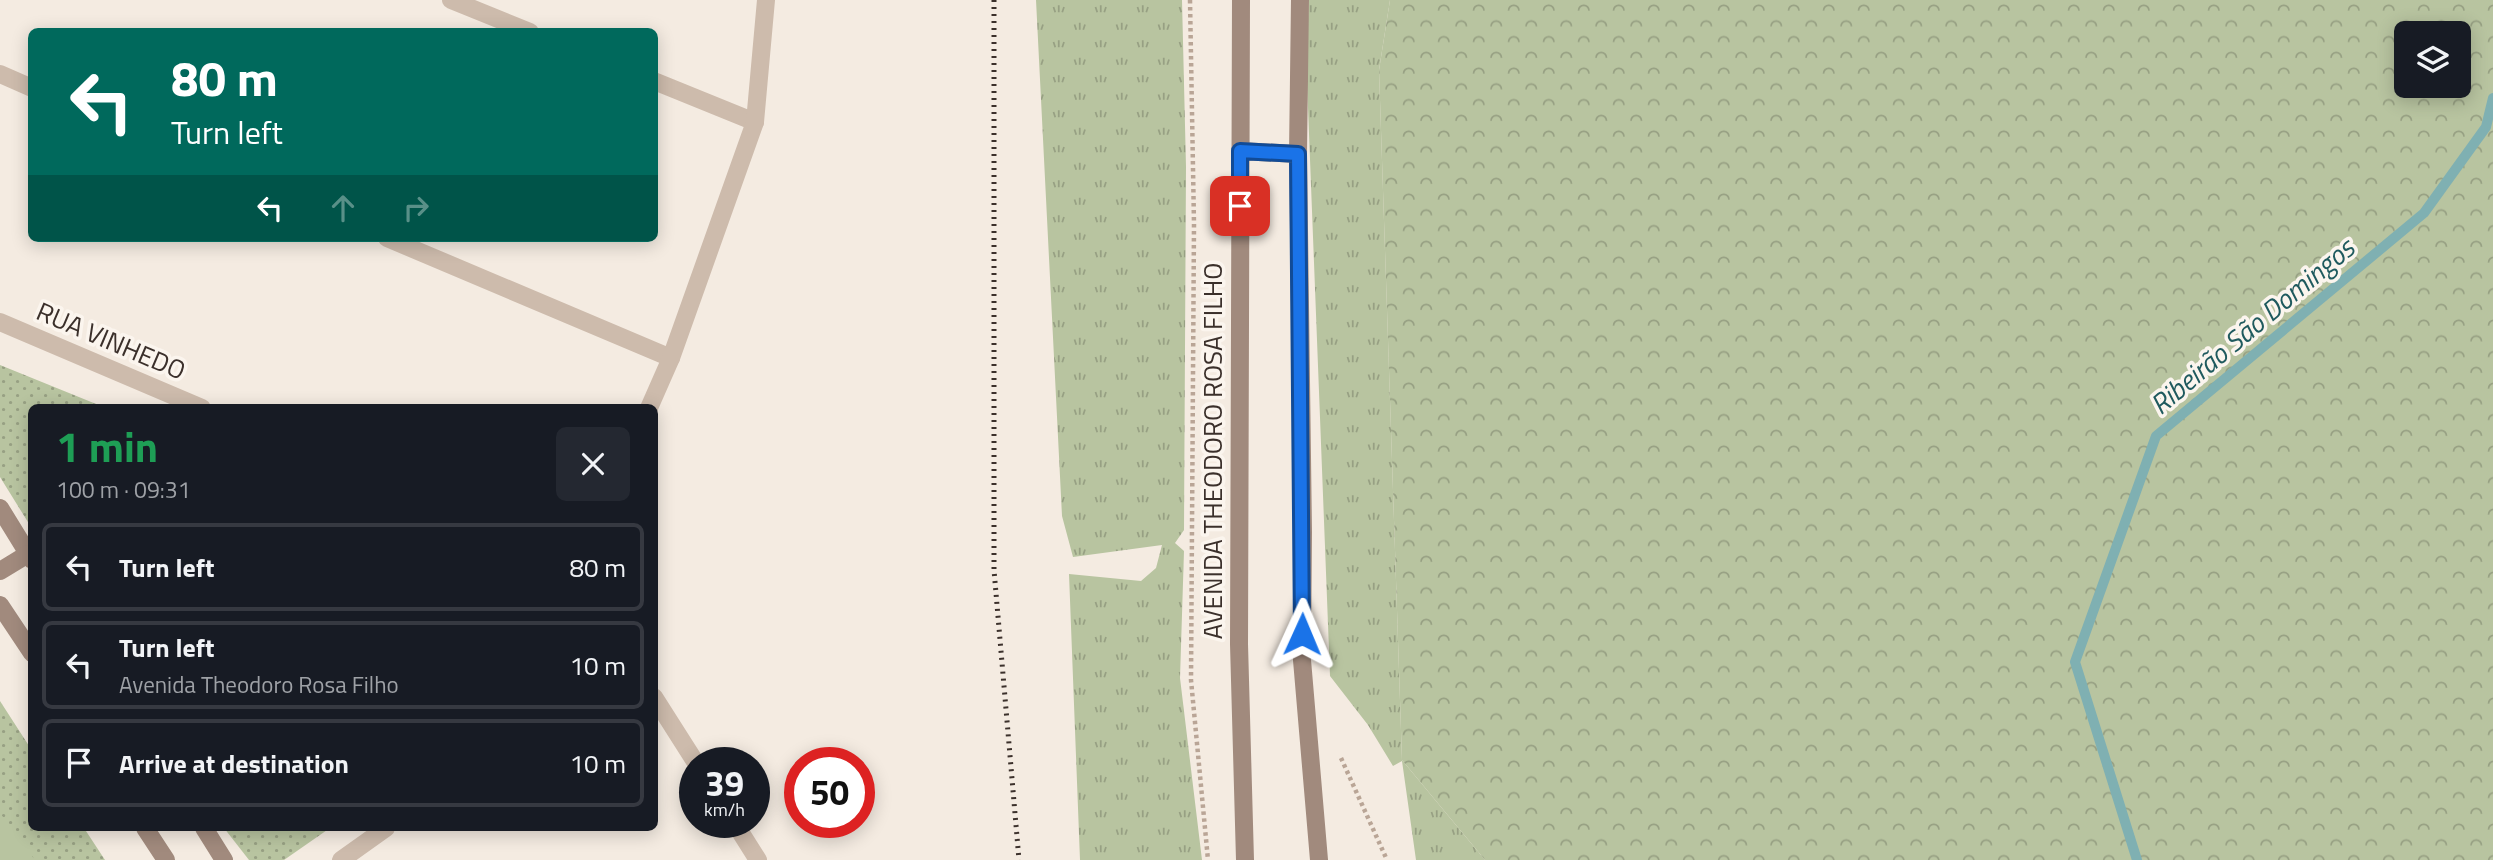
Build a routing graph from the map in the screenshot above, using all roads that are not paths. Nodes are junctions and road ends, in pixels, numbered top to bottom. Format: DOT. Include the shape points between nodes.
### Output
graph roads {
  1 [pos="451,0"];
  2 [pos="766,0"];
  3 [pos="1241,0"];
  4 [pos="1300,0"];
  5 [pos="520,28"];
  6 [pos="0,74"];
  7 [pos="658,83"];
  8 [pos="28,86"];
  9 [pos="755,122"];
  10 [pos="1240,151"];
  11 [pos="1298,154"];
  12 [pos="396,242"];
  13 [pos="0,322"];
  14 [pos="671,358"];
  15 [pos="193,404"];
  16 [pos="651,404"];
  17 [pos="0,508"];
  18 [pos="28,554"];
  19 [pos="28,558"];
  20 [pos="0,571"];
  21 [pos="0,605"];
  22 [pos="28,647"];
  23 [pos="658,703"];
  24 [pos="686,747"];
  25 [pos="147,831"];
  26 [pos="206,831"];
  27 [pos="382,831"];
  28 [pos="744,838"];
  29 [pos="166,860"];
  30 [pos="224,860"];
  31 [pos="341,860"];
  32 [pos="758,860"];
  33 [pos="1245,860"];
  34 [pos="1319,860"];
  1 -- 5 [label="street"];
  2 -- 9 [label="street"];
  3 -- 10 [label="main road, AVENIDA THEODORO ROSA FILHO"];
  4 -- 11 [label="main road"];
  6 -- 8 [label="street"];
  7 -- 9 [label="street"];
  9 -- 14 [label="street"];
  10 -- 11 [label="main road"];
  10 -- 33 [label="main road, AVENIDA THEODORO ROSA FILHO" via="1239,644"];
  11 -- 34 [label="main road" via="1302,660"];
  12 -- 14 [label="street"];
  13 -- 15 [label="street, RUA VINHEDO"];
  14 -- 16 [label="street"];
  17 -- 18 [label="main road"];
  19 -- 20 [label="main road"];
  21 -- 22 [label="main road"];
  23 -- 24 [label="street"];
  25 -- 29 [label="main road"];
  26 -- 30 [label="main road"];
  27 -- 31 [label="street"];
  28 -- 32 [label="street"];
}
